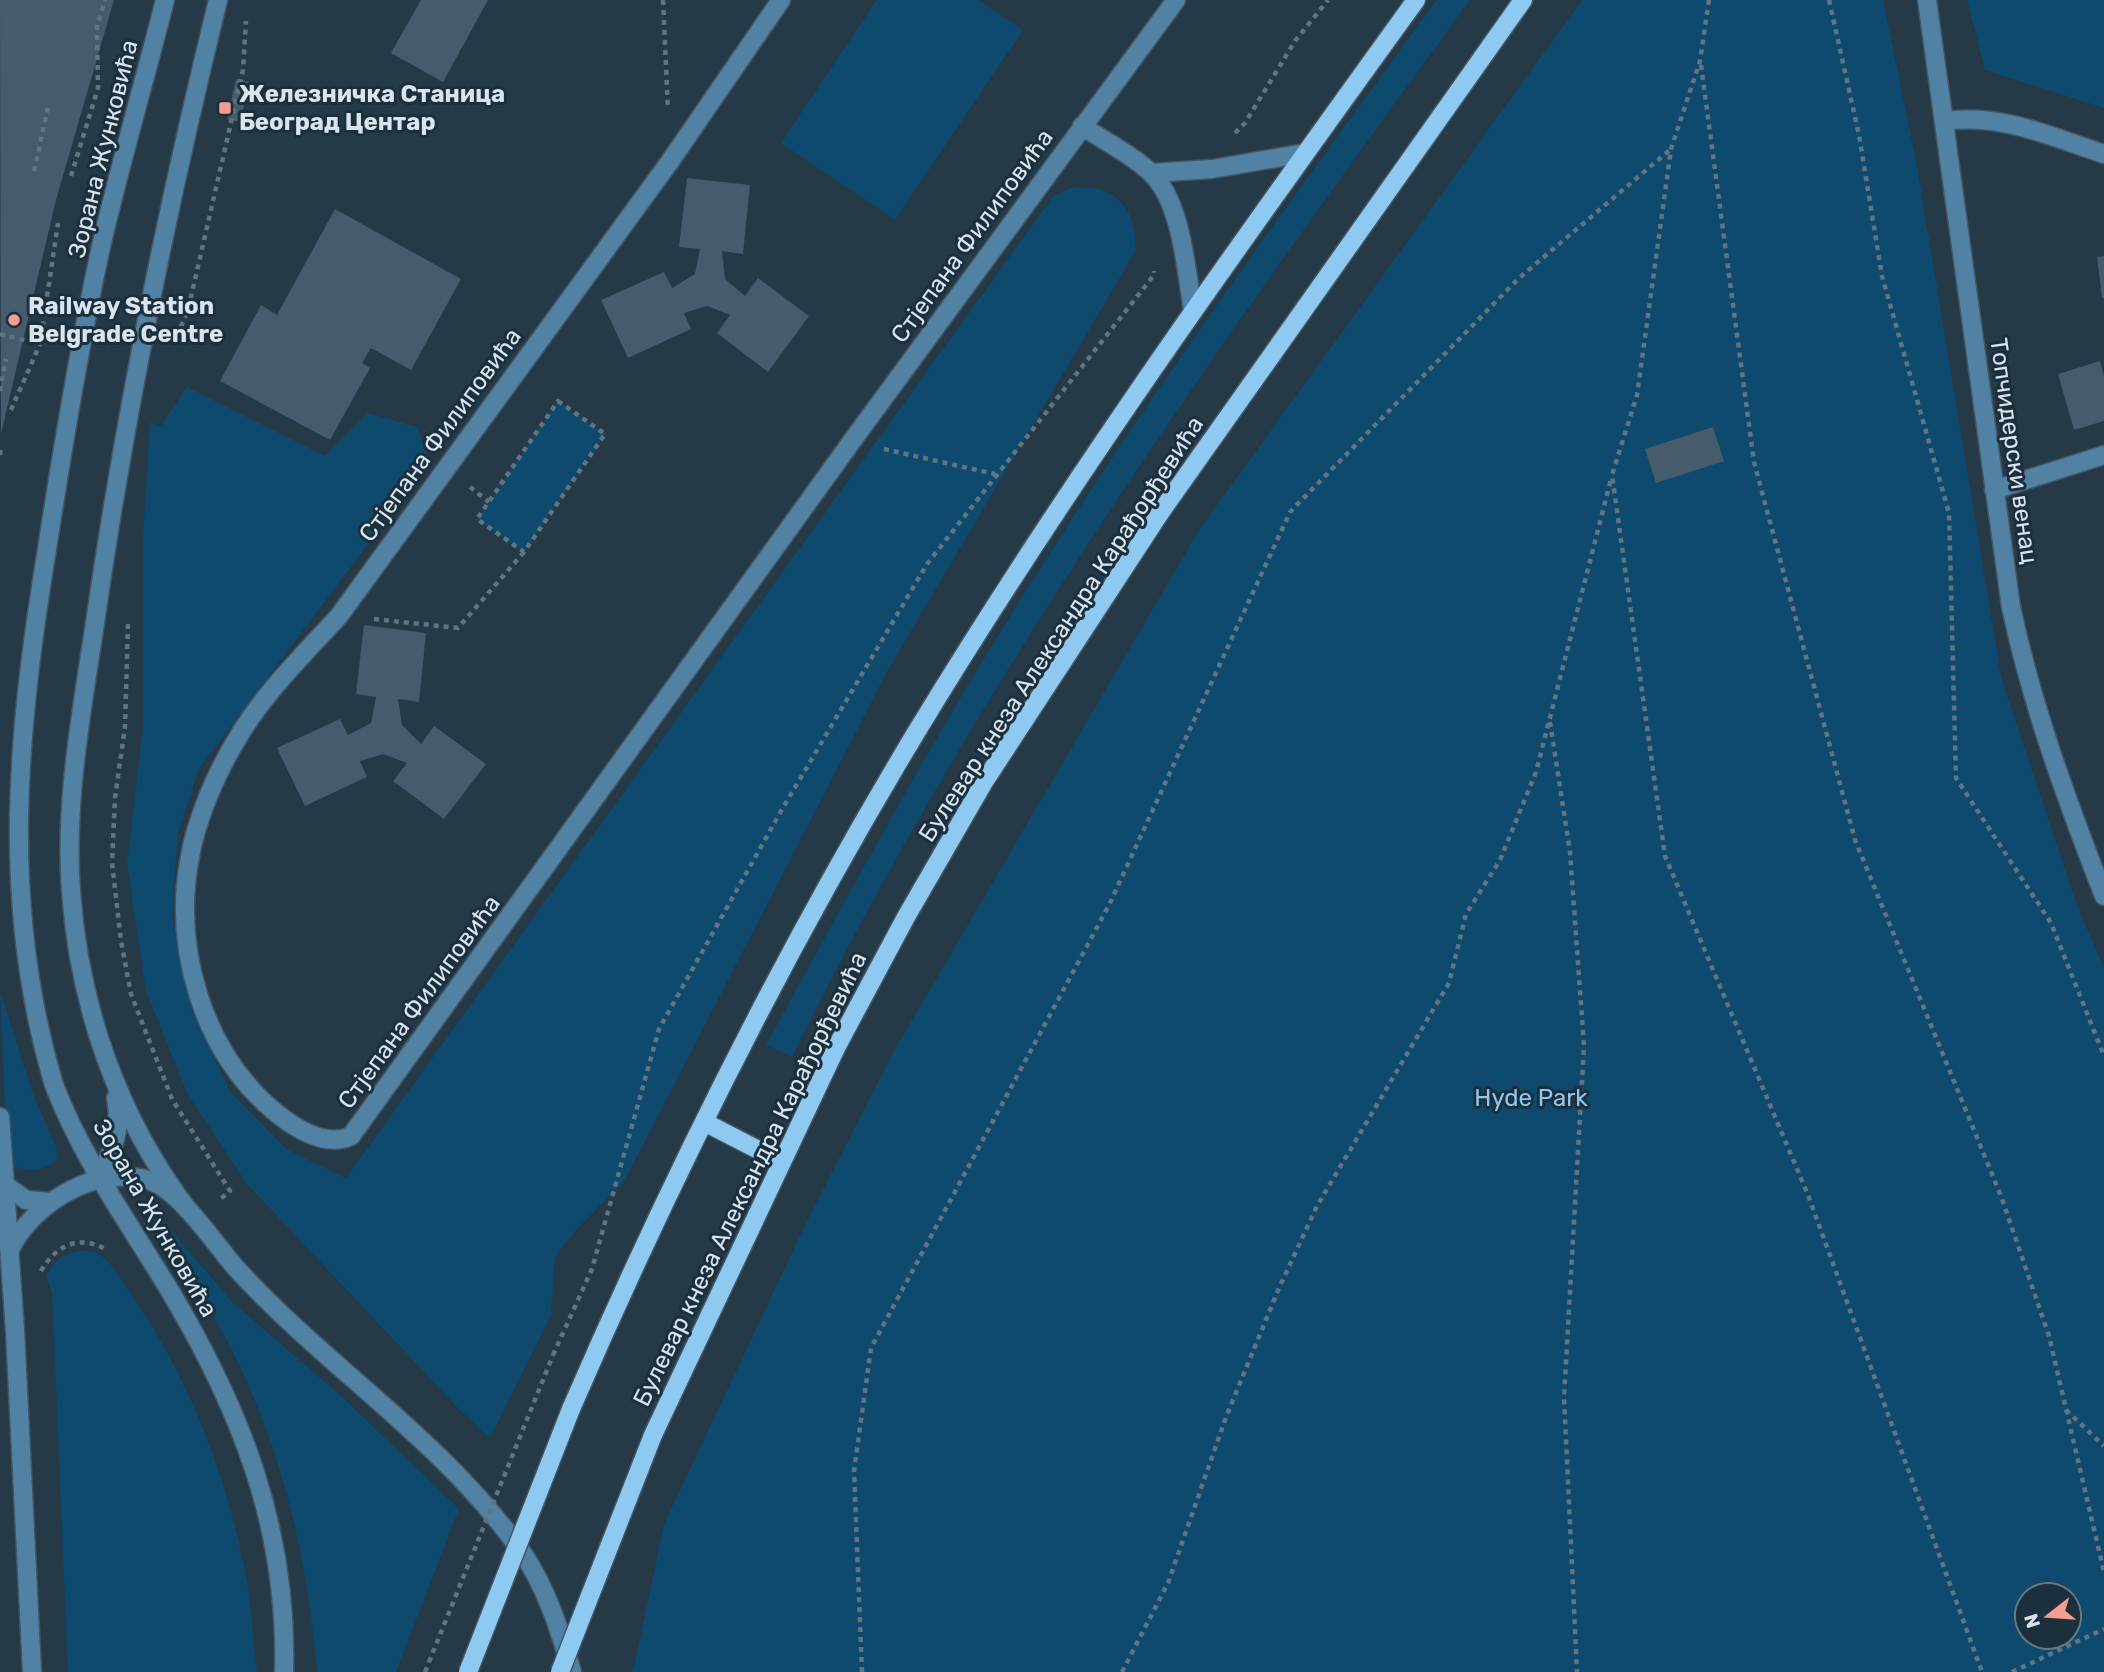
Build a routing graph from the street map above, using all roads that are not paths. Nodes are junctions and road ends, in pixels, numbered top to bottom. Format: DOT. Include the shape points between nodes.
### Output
graph roads {
  1 [pos="165,0"];
  2 [pos="218,0"];
  3 [pos="781,0"];
  4 [pos="1176,0"];
  5 [pos="1416,0"];
  6 [pos="1522,0"];
  7 [pos="1927,0"];
  8 [pos="1945,121"];
  9 [pos="1082,126"];
  10 [pos="1305,153"];
  11 [pos="2104,155"];
  12 [pos="1152,173"];
  13 [pos="1193,311"];
  14 [pos="2104,455"];
  15 [pos="1994,490"];
  16 [pos="11,826"];
  17 [pos="3,863"];
  18 [pos="2098,864"];
  19 [pos="2104,896"];
  20 [pos="112,1074"];
  21 [pos="0,1117"];
  22 [pos="704,1122"];
  23 [pos="780,1161"];
  24 [pos="98,1179"];
  25 [pos="4,1184"];
  26 [pos="51,1202"];
  27 [pos="192,1215"];
  28 [pos="10,1249"];
  29 [pos="32,1672"];
  30 [pos="284,1672"];
  31 [pos="468,1672"];
  32 [pos="560,1672"];
  33 [pos="572,1672"];
  1 -- 16 [label="street, Зорана Жунковића" via="103,239 60,466 19,722"];
  2 -- 20 [label="street, Зорана Жунковића" via="142,335 115,486 69,840 85,985"];
  3 -- 9 [label="street, Стјепана Филиповића" via="671,160 339,616 276,685 240,733 219,773 188,864 192,969 214,1040 240,1079 270,1109 304,1131 328,1140 351,1136"];
  4 -- 9 [label="street, Стјепана Филиповића"];
  5 -- 10 [label="main road"];
  6 -- 23 [label="main road, Булевар кнеза Александра Карађорђевића" via="1160,513 985,782 906,917"];
  7 -- 8 [label="street, Топчидерски венац"];
  8 -- 11 [label="street" via="1973,117 2008,123"];
  8 -- 15 [label="street, Топчидерски венац"];
  9 -- 12 [label="street, Стјепана Филиповића"];
  10 -- 12 [label="street" via="1196,171"];
  10 -- 13 [label="main road"];
  12 -- 13 [label="street, Стјепана Филиповића" via="1170,202 1181,236"];
  13 -- 22 [label="main road" via="1090,460 917,732"];
  14 -- 15 [label="street"];
  15 -- 18 [label="street, Топчидерски венац" via="2023,662"];
  16 -- 17 [label="street"];
  16 -- 24 [label="street, Зорана Жунковића" via="15,921 34,1024 54,1086"];
  18 -- 19 [label="street, Топчидерски венац"];
  20 -- 24 [label="street" via="118,1130"];
  20 -- 27 [label="street, Зорана Жунковића" via="143,1143"];
  21 -- 25 [label="street"];
  22 -- 23 [label="main road"];
  22 -- 31 [label="main road, bridge" via="634,1264 571,1409"];
  23 -- 32 [label="main road, Булевар кнеза Александра Карађорђевића, bridge" via="653,1435"];
  24 -- 26 [label="street"];
  24 -- 27 [label="street" via="141,1178 157,1184"];
  24 -- 30 [label="street, Зорана Жунковића" via="207,1356 262,1490 283,1587"];
  25 -- 26 [label="street" via="26,1200"];
  25 -- 28 [label="street"];
  26 -- 28 [label="street" via="28,1220"];
  27 -- 33 [label="street" via="296,1331 452,1467 487,1508 522,1552 545,1596"];
  28 -- 29 [label="street"];
}
